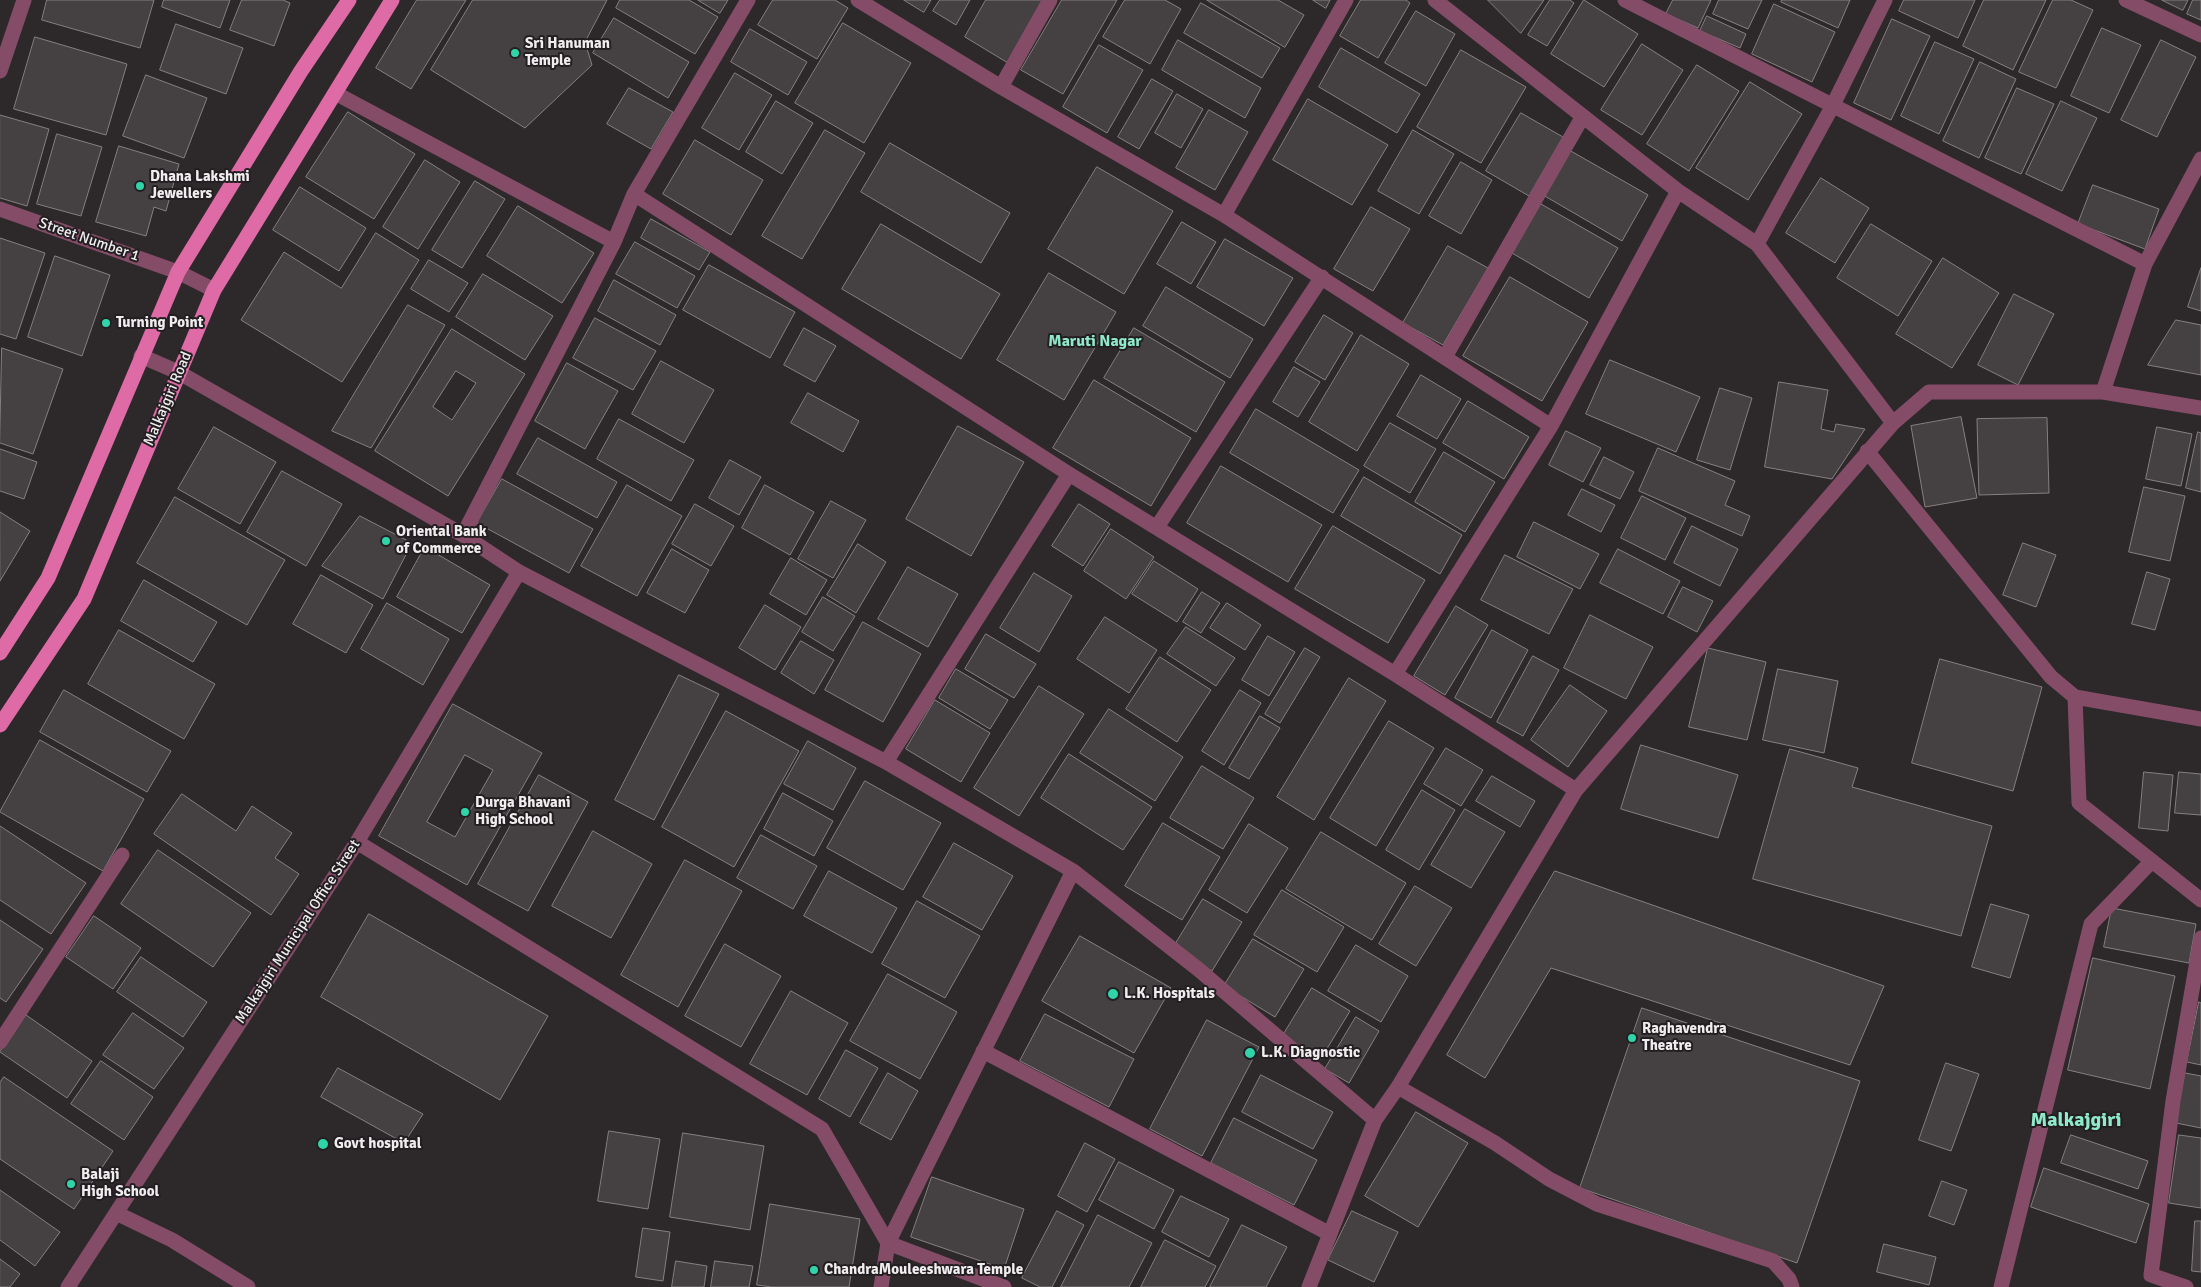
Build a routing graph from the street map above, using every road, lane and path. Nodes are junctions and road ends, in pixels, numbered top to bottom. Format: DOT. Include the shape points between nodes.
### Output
graph roads {
  1 [pos="24,0"];
  2 [pos="349,0"];
  3 [pos="392,0"];
  4 [pos="748,0"];
  5 [pos="858,0"];
  6 [pos="1050,0"];
  7 [pos="1346,0"];
  8 [pos="1435,0"];
  9 [pos="1625,0"];
  10 [pos="1885,0"];
  11 [pos="2126,0"];
  12 [pos="2201,35"];
  13 [pos="0,70"];
  14 [pos="1002,87"];
  15 [pos="335,93"];
  16 [pos="1832,107"];
  17 [pos="1583,116"];
  18 [pos="2201,159"];
  19 [pos="1678,191"];
  20 [pos="634,194"];
  21 [pos="0,209"];
  22 [pos="1224,215"];
  23 [pos="614,242"];
  24 [pos="1757,244"];
  25 [pos="2145,264"];
  26 [pos="178,272"];
  27 [pos="1322,277"];
  28 [pos="214,290"];
  29 [pos="141,356"];
  30 [pos="1446,357"];
  31 [pos="178,372"];
  32 [pos="2103,392"];
  33 [pos="2201,408"];
  34 [pos="1893,423"];
  35 [pos="1551,426"];
  36 [pos="1867,451"];
  37 [pos="1069,474"];
  38 [pos="1158,527"];
  39 [pos="463,535"];
  40 [pos="519,572"];
  41 [pos="0,653"];
  42 [pos="1395,674"];
  43 [pos="2075,697"];
  44 [pos="2201,719"];
  45 [pos="0,724"];
  46 [pos="886,762"];
  47 [pos="1576,790"];
  48 [pos="357,842"];
  49 [pos="122,855"];
  50 [pos="2152,861"];
  51 [pos="1073,871"];
  52 [pos="2201,900"];
  53 [pos="2201,938"];
  54 [pos="0,1042"];
  55 [pos="983,1051"];
  56 [pos="1398,1087"];
  57 [pos="1375,1120"];
  58 [pos="116,1213"];
  59 [pos="1330,1234"];
  60 [pos="888,1243"];
  61 [pos="68,1287"];
  62 [pos="248,1287"];
  63 [pos="881,1287"];
  64 [pos="1004,1287"];
  65 [pos="1309,1287"];
  66 [pos="1792,1287"];
  67 [pos="2001,1287"];
  68 [pos="2186,1287"];
  1 -- 13 [label="street"];
  2 -- 26 [label="main road" via="301,71"];
  3 -- 15 [label="main road, Malkajgiri Road"];
  4 -- 20 [label="street"];
  5 -- 14 [label="street"];
  6 -- 14 [label="street"];
  7 -- 22 [label="street"];
  8 -- 17 [label="street"];
  9 -- 16 [label="street"];
  10 -- 16 [label="street"];
  11 -- 12 [label="street"];
  14 -- 22 [label="street"];
  15 -- 23 [label="street"];
  15 -- 28 [label="main road, Malkajgiri Road"];
  16 -- 24 [label="street"];
  16 -- 25 [label="street"];
  17 -- 19 [label="street"];
  17 -- 30 [label="street"];
  18 -- 25 [label="street"];
  19 -- 24 [label="street"];
  19 -- 35 [label="street"];
  20 -- 23 [label="street"];
  20 -- 37 [label="street"];
  21 -- 26 [label="street, Street Number 1"];
  22 -- 27 [label="street"];
  23 -- 39 [label="street"];
  24 -- 34 [label="street"];
  25 -- 32 [label="street"];
  26 -- 28 [label="street, Street Number 1"];
  26 -- 29 [label="main road"];
  27 -- 30 [label="street"];
  27 -- 38 [label="street"];
  28 -- 31 [label="main road, Malkajgiri Road"];
  29 -- 31 [label="street"];
  29 -- 41 [label="main road" via="48,578"];
  30 -- 35 [label="street"];
  31 -- 39 [label="street"];
  31 -- 45 [label="main road, Malkajgiri Road" via="84,599"];
  32 -- 33 [label="street"];
  32 -- 34 [label="street" via="1929,392"];
  34 -- 36 [label="street"];
  35 -- 42 [label="street"];
  36 -- 43 [label="street" via="2051,677"];
  36 -- 47 [label="street"];
  37 -- 38 [label="street"];
  37 -- 46 [label="street"];
  38 -- 42 [label="street"];
  39 -- 40 [label="street"];
  40 -- 46 [label="street"];
  40 -- 48 [label="street, Malkajgiri Municipal Office Street"];
  42 -- 47 [label="street"];
  43 -- 44 [label="street"];
  43 -- 50 [label="street" via="2079,802"];
  46 -- 51 [label="street"];
  47 -- 56 [label="street"];
  48 -- 58 [label="street, Malkajgiri Municipal Office Street"];
  48 -- 60 [label="street" via="822,1129"];
  49 -- 54 [label="street"];
  50 -- 52 [label="street"];
  50 -- 67 [label="street" via="2090,924"];
  51 -- 55 [label="street"];
  51 -- 57 [label="street" via="1198,969"];
  53 -- 68 [label="street" via="2173,1101 2151,1276"];
  55 -- 59 [label="street"];
  55 -- 60 [label="street"];
  56 -- 57 [label="street"];
  56 -- 66 [label="street" via="1597,1204 1773,1261 1789,1278"];
  57 -- 59 [label="street"];
  58 -- 61 [label="street, Malkajgiri Municipal Office Street"];
  58 -- 62 [label="street" via="172,1240"];
  59 -- 65 [label="street"];
  60 -- 63 [label="street"];
  60 -- 64 [label="street"];
}
